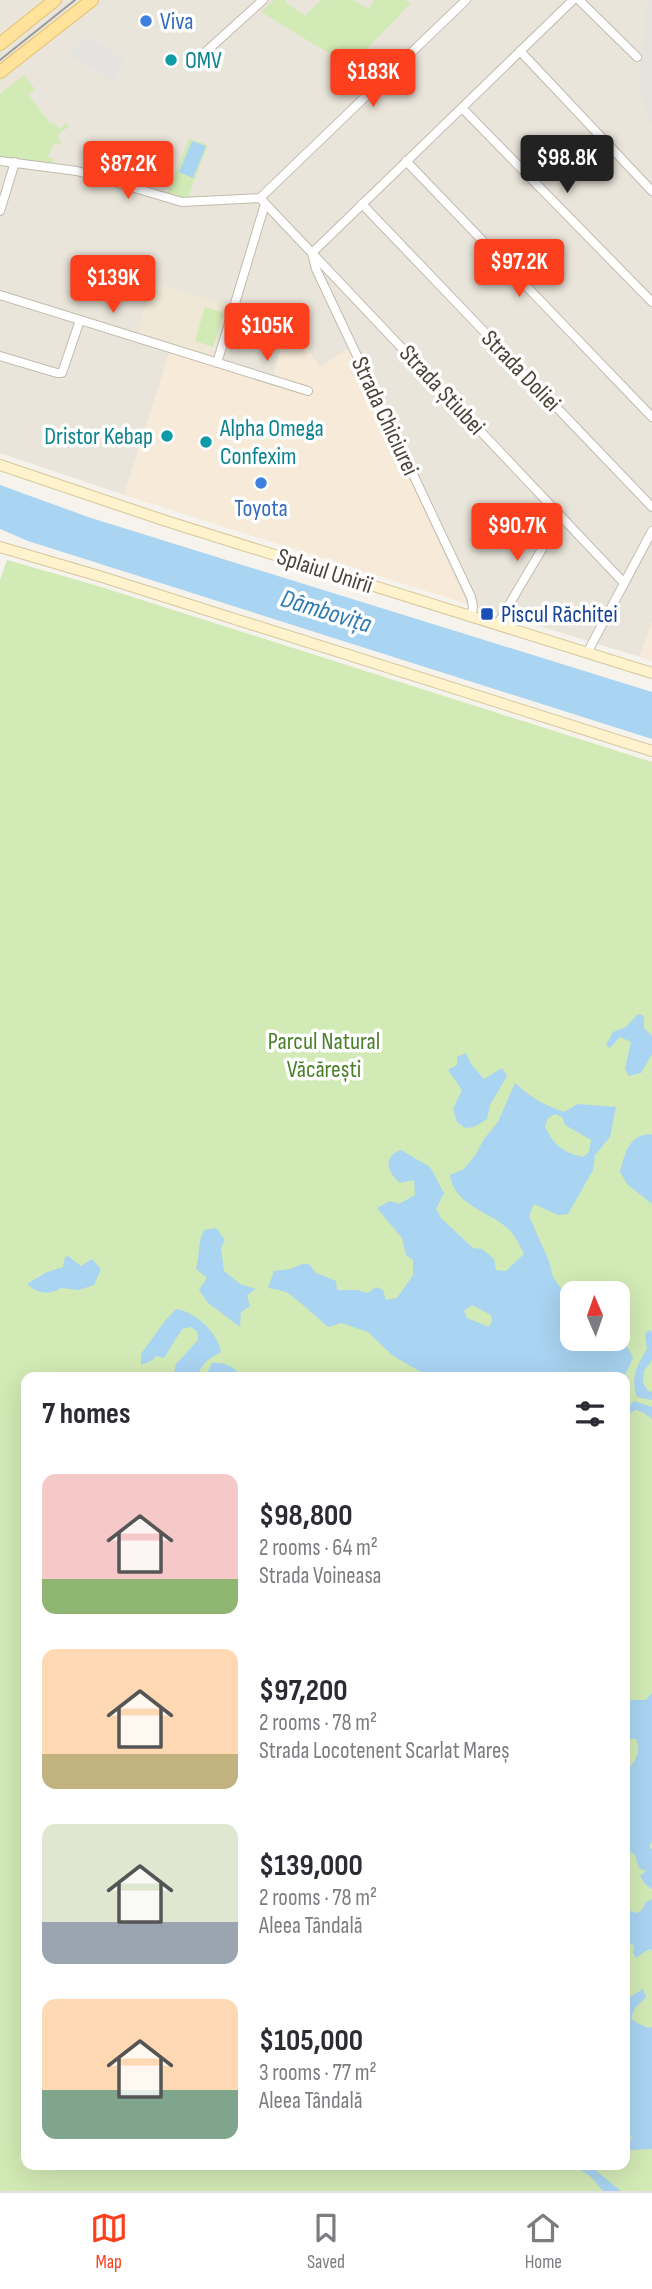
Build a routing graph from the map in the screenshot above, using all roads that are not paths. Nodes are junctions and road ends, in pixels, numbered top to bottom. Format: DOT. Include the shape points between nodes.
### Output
graph roads {
  1 [pos="55,0"];
  2 [pos="92,0"];
  3 [pos="263,0"];
  4 [pos="466,0"];
  5 [pos="573,0"];
  6 [pos="579,0"];
  7 [pos="0,44"];
  8 [pos="520,51"];
  9 [pos="637,58"];
  10 [pos="191,65"];
  11 [pos="0,72"];
  12 [pos="461,108"];
  13 [pos="0,161"];
  14 [pos="406,161"];
  15 [pos="15,162"];
  16 [pos="652,191"];
  17 [pos="263,201"];
  18 [pos="362,204"];
  19 [pos="0,211"];
  20 [pos="312,253"];
  21 [pos="0,295"];
  22 [pos="652,302"];
  23 [pos="80,320"];
  24 [pos="0,356"];
  25 [pos="217,363"];
  26 [pos="308,391"];
  27 [pos="652,417"];
  28 [pos="0,465"];
  29 [pos="652,507"];
  30 [pos="561,517"];
  31 [pos="652,531"];
  32 [pos="0,547"];
  33 [pos="624,583"];
  34 [pos="471,617"];
  35 [pos="496,625"];
  36 [pos="587,653"];
  37 [pos="652,673"];
  38 [pos="652,751"];
  1 -- 7 [label="main road"];
  2 -- 11 [label="main road"];
  3 -- 10 [label="street"];
  4 -- 17 [label="street"];
  5 -- 8 [label="street"];
  6 -- 9 [label="street"];
  8 -- 12 [label="street"];
  8 -- 16 [label="street"];
  12 -- 14 [label="street"];
  12 -- 22 [label="street"];
  13 -- 15 [label="street"];
  14 -- 18 [label="street"];
  14 -- 27 [label="street"];
  15 -- 17 [label="street" via="77,171 182,202"];
  15 -- 19 [label="street"];
  17 -- 20 [label="street, Strada Știubei"];
  17 -- 25 [label="street"];
  18 -- 20 [label="street"];
  18 -- 29 [label="street, Strada Doliei"];
  20 -- 30 [label="street, Strada Știubei"];
  20 -- 34 [label="street, Strada Chiciurei" via="471,597"];
  21 -- 23 [label="street"];
  23 -- 24 [label="street" via="62,373"];
  23 -- 25 [label="street"];
  25 -- 26 [label="street"];
  28 -- 34 [label="main road, Splaiul Unirii"];
  30 -- 33 [label="street, Strada Știubei"];
  30 -- 35 [label="street"];
  31 -- 33 [label="street"];
  32 -- 38 [label="main road"];
  33 -- 36 [label="street"];
  34 -- 35 [label="main road, Splaiul Unirii"];
  35 -- 36 [label="main road, Splaiul Unirii"];
  36 -- 37 [label="main road, Splaiul Unirii"];
}
